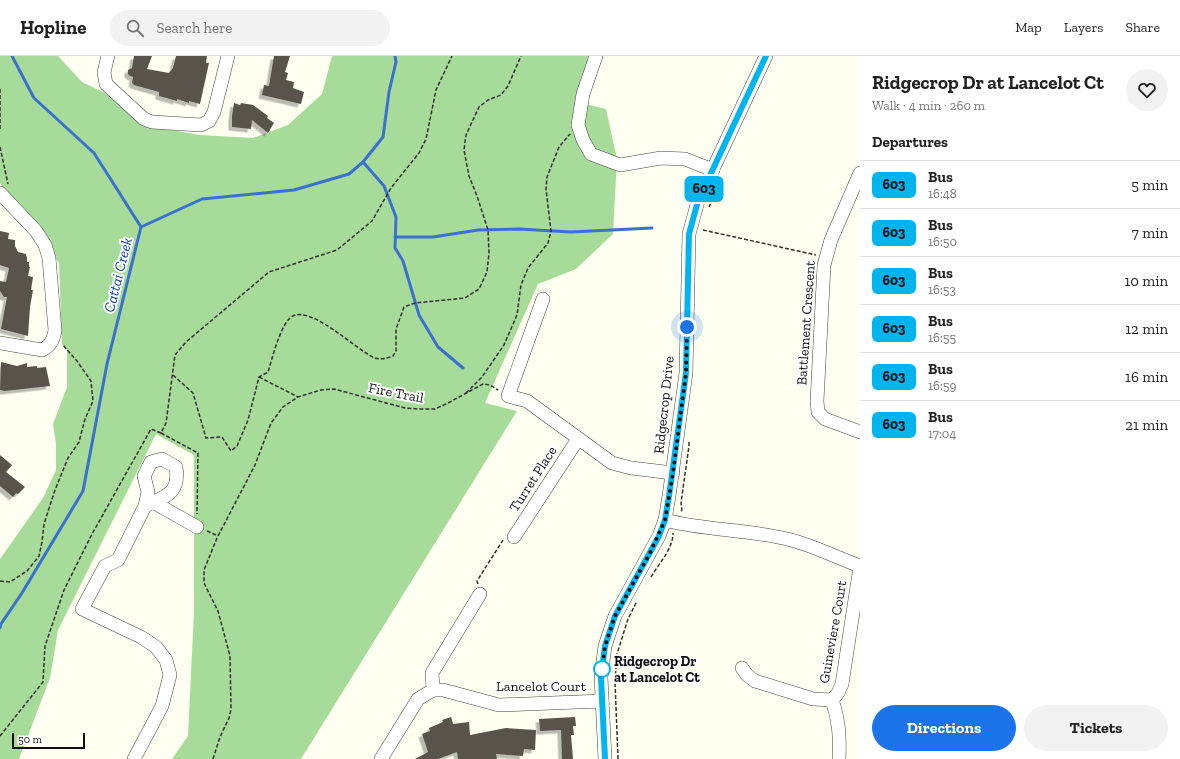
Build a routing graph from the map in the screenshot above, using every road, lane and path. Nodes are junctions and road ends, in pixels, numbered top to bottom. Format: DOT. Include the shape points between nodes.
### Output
graph roads {
  1 [pos="108,56"];
  2 [pos="228,56"];
  3 [pos="452,56"];
  4 [pos="520,56"];
  5 [pos="596,56"];
  6 [pos="766,56"];
  7 [pos="0,89"];
  8 [pos="578,125"];
  9 [pos="0,131"];
  10 [pos="0,147"];
  11 [pos="713,170"];
  12 [pos="860,173"];
  13 [pos="6,175"];
  14 [pos="1,197"];
  15 [pos="691,227"];
  16 [pos="826,257"];
  17 [pos="543,299"];
  18 [pos="54,335"];
  19 [pos="0,343"];
  20 [pos="172,375"];
  21 [pos="259,377"];
  22 [pos="465,394"];
  23 [pos="508,396"];
  24 [pos="298,397"];
  25 [pos="860,432"];
  26 [pos="160,434"];
  27 [pos="578,439"];
  28 [pos="673,473"];
  29 [pos="665,520"];
  30 [pos="197,527"];
  31 [pos="514,537"];
  32 [pos="860,567"];
  33 [pos="0,581"];
  34 [pos="480,594"];
  35 [pos="742,668"];
  36 [pos="433,690"];
  37 [pos="832,700"];
  38 [pos="602,702"];
  39 [pos="0,736"];
  40 [pos="134,759"];
  41 [pos="213,759"];
  42 [pos="381,759"];
  43 [pos="605,759"];
  44 [pos="839,759"];
  1 -- 2 [label="street" via="104,72 106,84 144,119 152,122 201,125 209,121 214,112"];
  3 -- 20 [label="path" via="436,90 426,139 419,153 391,188 372,222 337,250 269,272 186,342 175,355"];
  4 -- 21 [label="path" via="508,86 501,95 479,107 466,135 464,150 469,176 488,230 487,272 479,289 465,298 416,303 404,307 396,330 396,351 393,356 384,359 374,357 334,329 297,314 290,318 284,327 268,372"];
  5 -- 8 [label="street" via="583,94"];
  6 -- 11 [label="street, Ridgecrop Drive"];
  7 -- 9 [label="path"];
  8 -- 11 [label="street" via="591,154 620,165 667,158 685,159"];
  8 -- 22 [label="path" via="559,147 547,177 551,231 548,244 528,268 521,285 516,315 504,345 482,377"];
  10 -- 13 [label="path"];
  11 -- 15 [label="street, Ridgecrop Drive" via="698,201"];
  12 -- 16 [label="street, Battlement Crescent"];
  14 -- 18 [label="street" via="36,231 46,245"];
  15 -- 16 [label="path"];
  15 -- 28 [label="street, Ridgecrop Drive" via="686,373"];
  16 -- 25 [label="street, Battlement Crescent" via="818,412 826,419"];
  17 -- 23 [label="street"];
  18 -- 19 [label="street" via="50,345 42,350"];
  18 -- 33 [label="path" via="91,381 93,401 79,442 68,458 55,490 44,524 38,556 27,572 10,582"];
  20 -- 21 [label="path" via="193,393 206,438 222,437 231,450 238,446 248,420"];
  20 -- 26 [label="path" via="166,423"];
  21 -- 24 [label="path"];
  22 -- 23 [label="path, Fire Trail" via="483,384 490,385"];
  22 -- 24 [label="path, Fire Trail" via="448,404 419,410 334,389"];
  23 -- 27 [label="street" via="527,401"];
  24 -- 41 [label="path, Fire Trail" via="283,407 271,423 255,464 218,536 204,570 204,583 218,612 230,656 231,709"];
  26 -- 30 [label="path" via="198,453"];
  26 -- 39 [label="path" via="151,429 92,534 64,590 47,639 42,682"];
  27 -- 28 [label="street" via="612,463"];
  27 -- 31 [label="street, Turret Place"];
  28 -- 29 [label="street, Ridgecrop Drive"];
  29 -- 32 [label="street" via="792,540"];
  29 -- 38 [label="street, Ridgecrop Drive" via="615,616 605,646 601,677"];
  30 -- 40 [label="street" via="149,504 118,560 105,566 82,609 141,637 156,647 166,660 170,675 162,706"];
  31 -- 34 [label="path" via="504,538 477,581"];
  32 -- 37 [label="street, Guineviere Court" via="842,684"];
  34 -- 36 [label="street" via="432,673"];
  35 -- 37 [label="street, Guineviere Court" via="755,681 813,699"];
  36 -- 38 [label="street, Lancelot Court" via="443,690 499,705"];
  36 -- 42 [label="street" via="418,699"];
  37 -- 44 [label="street, Guineviere Court" via="839,727"];
  38 -- 43 [label="street, Ridgecrop Drive"];
}
